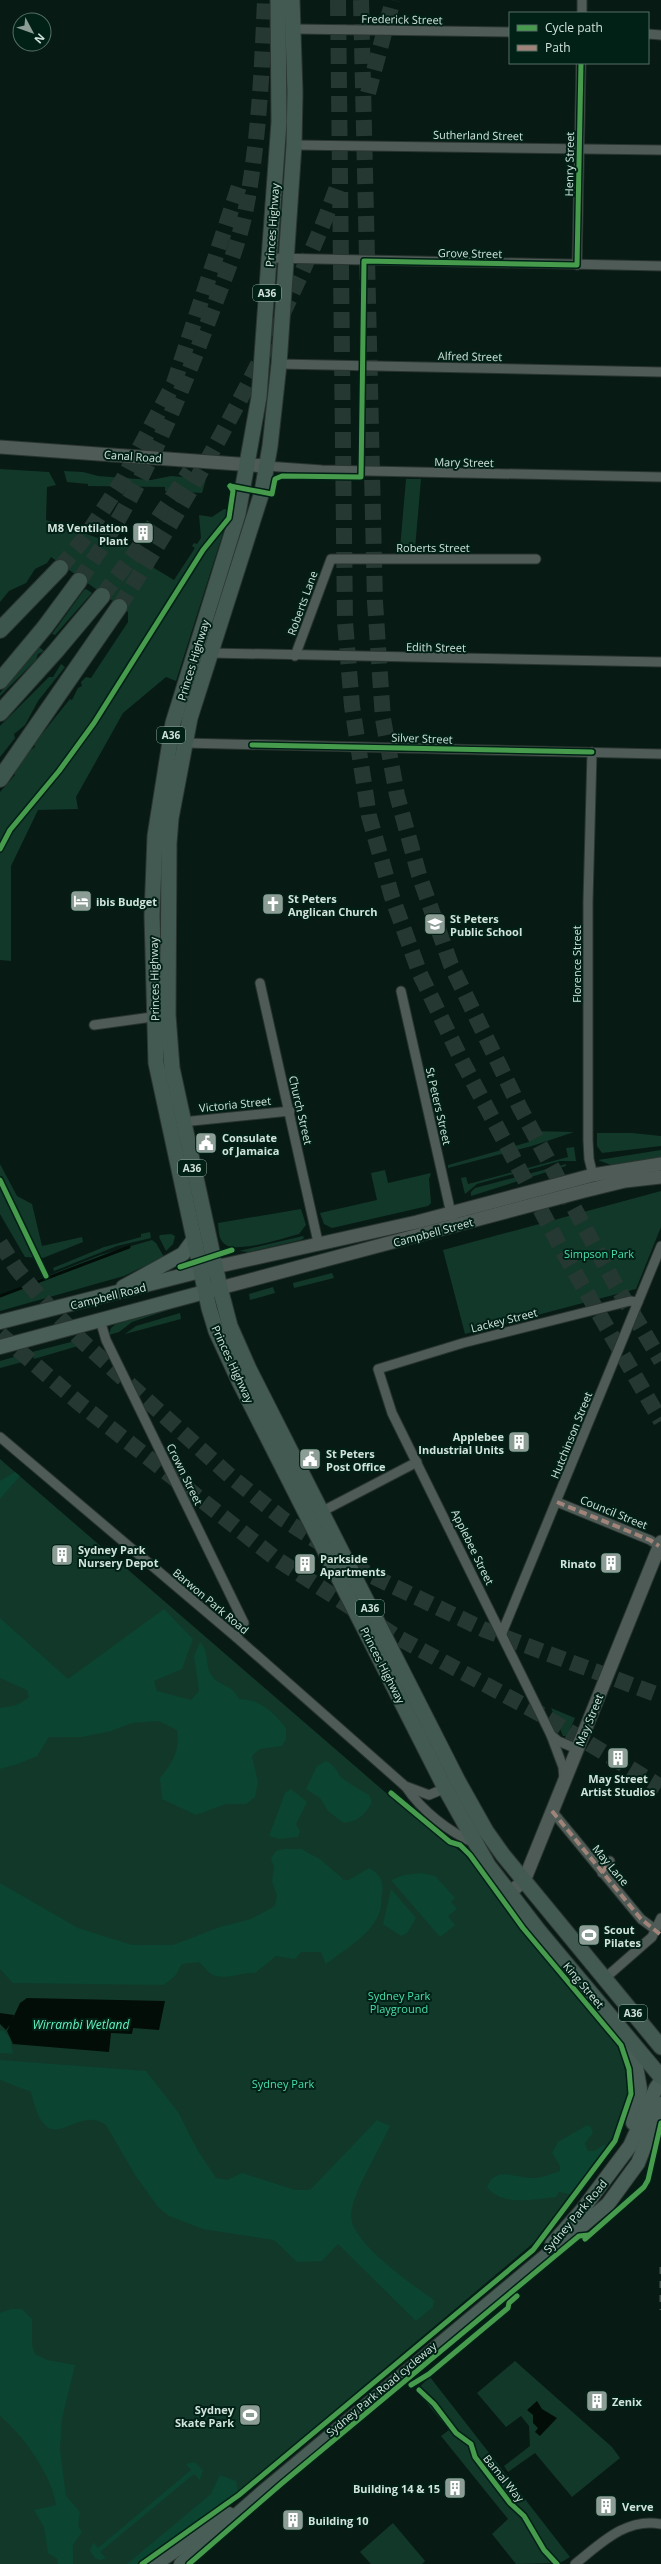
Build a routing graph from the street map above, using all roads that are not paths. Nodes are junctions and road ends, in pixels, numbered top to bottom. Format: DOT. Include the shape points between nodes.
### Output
graph roads {
  1 [pos="278,0"];
  2 [pos="292,0"];
  3 [pos="582,0"];
  4 [pos="582,12"];
  5 [pos="294,29"];
  6 [pos="509,32"];
  7 [pos="649,34"];
  8 [pos="661,35"];
  9 [pos="581,64"];
  10 [pos="294,145"];
  11 [pos="579,149"];
  12 [pos="661,150"];
  13 [pos="270,258"];
  14 [pos="286,260"];
  15 [pos="577,265"];
  16 [pos="661,266"];
  17 [pos="279,364"];
  18 [pos="661,372"];
  19 [pos="0,447"];
  20 [pos="248,463"];
  21 [pos="266,466"];
  22 [pos="661,477"];
  23 [pos="331,559"];
  24 [pos="536,559"];
  25 [pos="60,568"];
  26 [pos="79,581"];
  27 [pos="102,596"];
  28 [pos="119,607"];
  29 [pos="0,630"];
  30 [pos="211,653"];
  31 [pos="295,656"];
  32 [pos="661,662"];
  33 [pos="0,681"];
  34 [pos="0,713"];
  35 [pos="184,743"];
  36 [pos="592,752"];
  37 [pos="17,754"];
  38 [pos="661,754"];
  39 [pos="0,775"];
  40 [pos="0,779"];
  41 [pos="260,983"];
  42 [pos="401,991"];
  43 [pos="161,1016"];
  44 [pos="94,1024"];
  45 [pos="290,1111"];
  46 [pos="182,1122"];
  47 [pos="661,1164"];
  48 [pos="593,1175"];
  49 [pos="661,1177"];
  50 [pos="450,1213"];
  51 [pos="453,1226"];
  52 [pos="194,1239"];
  53 [pos="318,1242"];
  54 [pos="661,1246"];
  55 [pos="208,1269"];
  56 [pos="213,1290"];
  57 [pos="109,1296"];
  58 [pos="638,1302"];
  59 [pos="100,1320"];
  60 [pos="0,1322"];
  61 [pos="0,1347"];
  62 [pos="378,1368"];
  63 [pos="0,1437"];
  64 [pos="417,1462"];
  65 [pos="557,1502"];
  66 [pos="321,1512"];
  67 [pos="660,1545"];
  68 [pos="502,1633"];
  69 [pos="236,1637"];
  70 [pos="551,1735"];
  71 [pos="577,1750"];
  72 [pos="564,1781"];
  73 [pos="405,1786"];
  74 [pos="446,1788"];
  75 [pos="552,1811"];
  76 [pos="431,1814"];
  77 [pos="474,1843"];
  78 [pos="610,1861"];
  79 [pos="602,1874"];
  80 [pos="524,1881"];
  81 [pos="509,1893"];
  82 [pos="661,1918"];
  83 [pos="656,1930"];
  84 [pos="604,1979"];
  85 [pos="632,2043"];
  86 [pos="661,2047"];
  87 [pos="661,2076"];
  88 [pos="661,2081"];
  89 [pos="660,2108"];
  90 [pos="618,2162"];
  91 [pos="530,2268"];
  92 [pos="264,2490"];
  93 [pos="661,2524"];
  94 [pos="155,2564"];
  95 [pos="181,2564"];
  96 [pos="575,2564"];
  1 -- 13 [label="highway, Princes Highway / A36" via="279,122"];
  2 -- 5 [label="highway, Princes Highway / A36"];
  3 -- 4 [label="street"];
  5 -- 6 [label="street, Frederick Street"];
  5 -- 10 [label="highway, Princes Highway / A36"];
  7 -- 8 [label="street"];
  9 -- 11 [label="street, Henry Street"];
  10 -- 11 [label="street, Sutherland Street"];
  10 -- 14 [label="highway, Princes Highway / A36"];
  11 -- 12 [label="street, Sutherland Street"];
  11 -- 15 [label="street, Henry Street"];
  13 -- 14 [label="street, Grove Street"];
  13 -- 20 [label="highway, Princes Highway / A36" via="261,376"];
  14 -- 15 [label="street, Grove Street"];
  14 -- 17 [label="highway, Princes Highway / A36"];
  15 -- 16 [label="street, Grove Street"];
  17 -- 18 [label="street, Alfred Street"];
  17 -- 21 [label="highway, Princes Highway / A36"];
  19 -- 20 [label="main road, Canal Road"];
  20 -- 21 [label="main road, Canal Road"];
  20 -- 43 [label="highway, Princes Highway / A36" via="238,514 173,723 168,751 155,836 152,915"];
  21 -- 22 [label="street, Mary Street" via="322,470"];
  21 -- 30 [label="highway, Princes Highway / A36" via="262,492"];
  23 -- 24 [label="street, Roberts Street"];
  23 -- 31 [label="street, Roberts Lane"];
  25 -- 29 [label="highway"];
  26 -- 33 [label="highway"];
  27 -- 34 [label="highway"];
  28 -- 37 [label="highway"];
  30 -- 31 [label="street, Edith Street"];
  30 -- 35 [label="highway, Princes Highway / A36"];
  31 -- 32 [label="street, Edith Street"];
  35 -- 36 [label="street, Silver Street"];
  35 -- 43 [label="highway, Princes Highway / A36" via="169,843"];
  36 -- 38 [label="street, Silver Street"];
  36 -- 48 [label="street, Florence Street" via="588,902 588,1140"];
  37 -- 39 [label="highway"];
  37 -- 40 [label="highway"];
  41 -- 45 [label="street, Church Street"];
  42 -- 50 [label="street, St Peters Street"];
  43 -- 44 [label="street"];
  43 -- 46 [label="highway, Princes Highway / A36"];
  43 -- 52 [label="highway, Princes Highway / A36" via="156,1063"];
  45 -- 46 [label="street, Victoria Street"];
  45 -- 53 [label="street, Church Street"];
  46 -- 55 [label="highway, Princes Highway / A36"];
  47 -- 48 [label="main road, Campbell Street"];
  48 -- 50 [label="main road, Campbell Street"];
  49 -- 51 [label="main road, Campbell Street" via="625,1181"];
  50 -- 51 [label="street, St Peters Street"];
  50 -- 53 [label="main road, Campbell Street"];
  51 -- 56 [label="main road, Campbell Street"];
  52 -- 55 [label="highway, Princes Highway / A36"];
  52 -- 57 [label="main road" via="183,1254"];
  53 -- 55 [label="main road, Campbell Street"];
  54 -- 58 [label="street, Hutchinson Street"];
  55 -- 56 [label="highway, Princes Highway / A36"];
  55 -- 57 [label="main road, Campbell Road"];
  56 -- 59 [label="main road, Campbell Road"];
  56 -- 66 [label="highway, Princes Highway / A36" via="238,1346"];
  56 -- 74 [label="highway, Princes Highway / A36" via="216,1331 232,1367"];
  57 -- 60 [label="main road, Campbell Road"];
  58 -- 62 [label="street, Lackey Street" via="630,1301"];
  58 -- 65 [label="street, Hutchinson Street"];
  59 -- 61 [label="main road, Campbell Road"];
  59 -- 69 [label="street, Crown Street" via="106,1340 244,1622 243,1629"];
  62 -- 64 [label="street, Applebee Street" via="392,1413"];
  63 -- 69 [label="street, Barwon Park Road"];
  64 -- 66 [label="street"];
  64 -- 68 [label="street, Applebee Street"];
  65 -- 67 [label="street, Council Street"];
  65 -- 68 [label="street, Hutchinson Street"];
  66 -- 74 [label="highway, Princes Highway / A36"];
  67 -- 71 [label="main road, May Street"];
  68 -- 70 [label="street, Applebee Street"];
  69 -- 73 [label="street, Barwon Park Road"];
  70 -- 71 [label="street"];
  70 -- 72 [label="street, Applebee Street" via="563,1767"];
  71 -- 72 [label="main road, May Street"];
  72 -- 75 [label="main road, May Street"];
  73 -- 74 [label="street, Barwon Park Road" via="422,1795"];
  73 -- 76 [label="street, Barwon Park Road" via="415,1801"];
  74 -- 76 [label="street" via="429,1805"];
  74 -- 77 [label="highway, Princes Highway / A36"];
  74 -- 80 [label="highway, Princes Highway / A36" via="486,1831"];
  75 -- 79 [label="street, May Lane"];
  75 -- 80 [label="main road, May Street"];
  76 -- 77 [label="street, Barwon Park Road" via="457,1835"];
  77 -- 81 [label="highway, Princes Highway / A36"];
  78 -- 79 [label="street"];
  79 -- 83 [label="street, May Lane" via="641,1919"];
  80 -- 81 [label="main road, May Street"];
  80 -- 84 [label="highway, King Street / A36"];
  81 -- 85 [label="highway, King Street / A36"];
  82 -- 83 [label="street"];
  83 -- 84 [label="street" via="652,1937"];
  84 -- 86 [label="highway, King Street / A36"];
  85 -- 87 [label="highway, King Street / A36"];
  85 -- 90 [label="main road, Sydney Park Road" via="640,2094 633,2123"];
  88 -- 90 [label="main road, Sydney Park Road" via="630,2146"];
  89 -- 91 [label="main road, Sydney Park Road" via="638,2162 619,2192 578,2231"];
  90 -- 91 [label="main road, Sydney Park Road" via="582,2210"];
  91 -- 92 [label="main road, Sydney Park Road"];
  92 -- 94 [label="main road, Sydney Park Road"];
  92 -- 95 [label="main road, Sydney Park Road"];
  93 -- 96 [label="street" via="643,2523 626,2527 614,2533"];
}
